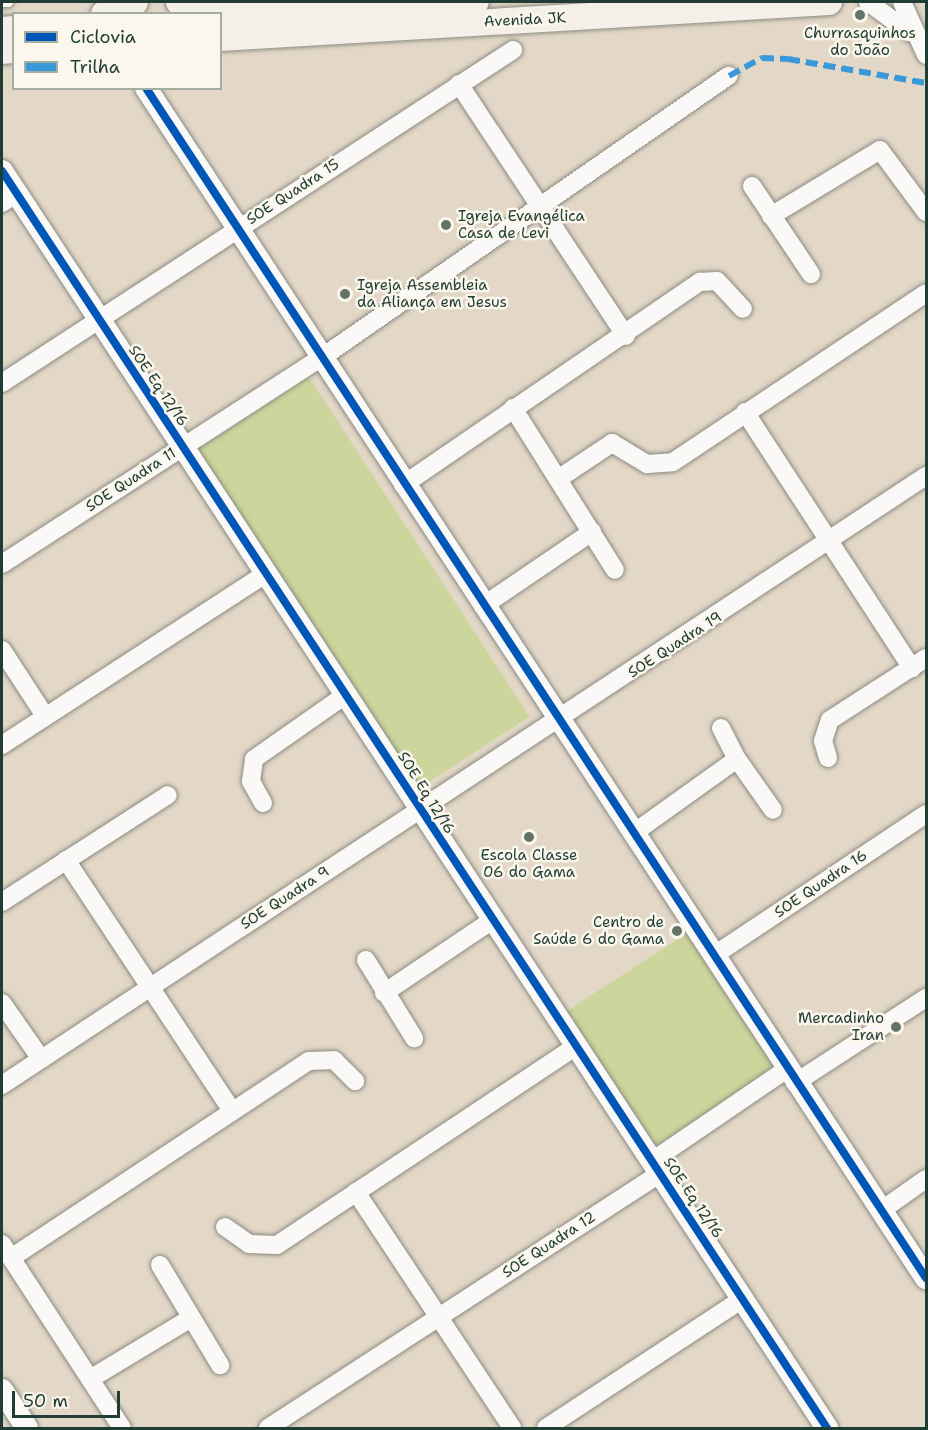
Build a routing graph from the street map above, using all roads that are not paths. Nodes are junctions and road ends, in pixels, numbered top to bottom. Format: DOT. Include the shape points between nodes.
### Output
graph roads {
  1 [pos="8,2"];
  2 [pos="135,2"];
  3 [pos="179,2"];
  4 [pos="476,2"];
  5 [pos="829,2"];
  6 [pos="868,2"];
  7 [pos="902,2"];
  8 [pos="2,3"];
  9 [pos="109,12"];
  10 [pos="207,12"];
  11 [pos="222,14"];
  12 [pos="914,36"];
  13 [pos="222,38"];
  14 [pos="513,50"];
  15 [pos="927,56"];
  16 [pos="729,76"];
  17 [pos="459,84"];
  18 [pos="147,90"];
  19 [pos="2,171"];
  20 [pos="752,186"];
  21 [pos="9,198"];
  22 [pos="538,207"];
  23 [pos="927,212"];
  24 [pos="771,216"];
  25 [pos="237,229"];
  26 [pos="812,274"];
  27 [pos="927,293"];
  28 [pos="743,309"];
  29 [pos="98,321"];
  30 [pos="626,336"];
  31 [pos="321,358"];
  32 [pos="2,383"];
  33 [pos="513,408"];
  34 [pos="745,412"];
  35 [pos="182,447"];
  36 [pos="927,476"];
  37 [pos="558,479"];
  38 [pos="403,485"];
  39 [pos="592,532"];
  40 [pos="830,543"];
  41 [pos="2,564"];
  42 [pos="615,570"];
  43 [pos="267,573"];
  44 [pos="483,606"];
  45 [pos="2,650"];
  46 [pos="919,663"];
  47 [pos="347,694"];
  48 [pos="45,716"];
  49 [pos="560,721"];
  50 [pos="721,728"];
  51 [pos="2,745"];
  52 [pos="828,758"];
  53 [pos="737,759"];
  54 [pos="168,795"];
  55 [pos="263,803"];
  56 [pos="421,810"];
  57 [pos="773,810"];
  58 [pos="927,814"];
  59 [pos="635,832"];
  60 [pos="66,860"];
  61 [pos="2,902"];
  62 [pos="491,921"];
  63 [pos="716,954"];
  64 [pos="366,960"];
  65 [pos="149,986"];
  66 [pos="384,993"];
  67 [pos="927,998"];
  68 [pos="2,1003"];
  69 [pos="414,1038"];
  70 [pos="576,1046"];
  71 [pos="41,1059"];
  72 [pos="791,1076"];
  73 [pos="355,1082"];
  74 [pos="2,1085"];
  75 [pos="232,1111"];
  76 [pos="656,1167"];
  77 [pos="927,1179"];
  78 [pos="356,1192"];
  79 [pos="882,1210"];
  80 [pos="225,1227"];
  81 [pos="6,1251"];
  82 [pos="160,1265"];
  83 [pos="927,1278"];
  84 [pos="744,1298"];
  85 [pos="437,1316"];
  86 [pos="191,1318"];
  87 [pos="220,1365"];
  88 [pos="90,1379"];
  89 [pos="2,1390"];
  90 [pos="823,1427"];
  91 [pos="27,1428"];
  92 [pos="122,1428"];
  93 [pos="267,1428"];
  94 [pos="512,1428"];
  95 [pos="546,1428"];
  1 -- 8 [label="lane"];
  2 -- 9 [label="main road"];
  3 -- 10 [label="main road"];
  4 -- 11 [label="main road, Avenida JK"];
  5 -- 13 [label="main road, Avenida JK"];
  6 -- 12 [label="street"];
  7 -- 12 [label="street"];
  12 -- 15 [label="street"];
  14 -- 17 [label="street, SOE Quadra 15"];
  16 -- 22 [label="street"];
  17 -- 22 [label="street"];
  17 -- 25 [label="street, SOE Quadra 15"];
  18 -- 25 [label="street"];
  19 -- 21 [label="street, SOE Eq 12/16"];
  20 -- 24 [label="street"];
  21 -- 29 [label="street, SOE Eq 12/16"];
  22 -- 30 [label="street"];
  22 -- 31 [label="street"];
  23 -- 24 [label="street" via="880,150"];
  24 -- 26 [label="street"];
  25 -- 29 [label="street, SOE Quadra 15"];
  25 -- 31 [label="street"];
  27 -- 34 [label="street"];
  28 -- 30 [label="street" via="723,285 710,279"];
  29 -- 32 [label="street"];
  29 -- 35 [label="street, SOE Eq 12/16"];
  30 -- 33 [label="street"];
  31 -- 35 [label="street, SOE Quadra 11"];
  31 -- 38 [label="street"];
  33 -- 37 [label="street"];
  33 -- 38 [label="street"];
  34 -- 37 [label="street" via="662,466 647,464 612,444"];
  34 -- 40 [label="street"];
  35 -- 41 [label="street, SOE Quadra 11"];
  35 -- 43 [label="street, SOE Eq 12/16"];
  36 -- 40 [label="street, SOE Quadra 19"];
  37 -- 39 [label="street"];
  38 -- 44 [label="street"];
  39 -- 42 [label="street"];
  39 -- 44 [label="street"];
  40 -- 46 [label="street"];
  40 -- 49 [label="street, SOE Quadra 19"];
  43 -- 47 [label="street, SOE Eq 12/16"];
  43 -- 48 [label="street"];
  44 -- 49 [label="street"];
  45 -- 48 [label="street"];
  46 -- 52 [label="street" via="830,720 823,741"];
  47 -- 55 [label="street" via="254,759 251,781"];
  47 -- 56 [label="street, SOE Eq 12/16"];
  48 -- 51 [label="street"];
  49 -- 56 [label="street, SOE Quadra 19"];
  49 -- 59 [label="street"];
  50 -- 53 [label="street"];
  53 -- 57 [label="street"];
  53 -- 59 [label="street"];
  54 -- 60 [label="street"];
  56 -- 62 [label="street, SOE Eq 12/16"];
  56 -- 65 [label="street, SOE Quadra 9"];
  58 -- 63 [label="street, SOE Quadra 16"];
  59 -- 63 [label="street"];
  60 -- 61 [label="street"];
  60 -- 65 [label="street"];
  62 -- 66 [label="street"];
  62 -- 70 [label="street, SOE Eq 12/16"];
  63 -- 72 [label="street"];
  64 -- 66 [label="street"];
  65 -- 71 [label="street, SOE Quadra 9"];
  65 -- 75 [label="street"];
  66 -- 69 [label="street"];
  67 -- 72 [label="street"];
  68 -- 71 [label="street"];
  70 -- 76 [label="street, SOE Eq 12/16"];
  70 -- 78 [label="street"];
  71 -- 74 [label="street, SOE Quadra 9"];
  72 -- 76 [label="street, SOE Quadra 12"];
  72 -- 79 [label="street"];
  73 -- 75 [label="street" via="334,1060 321,1056"];
  75 -- 81 [label="street"];
  76 -- 84 [label="street, SOE Eq 12/16"];
  76 -- 85 [label="street, SOE Quadra 12"];
  77 -- 79 [label="street"];
  78 -- 80 [label="street" via="277,1245 249,1244"];
  78 -- 85 [label="street"];
  79 -- 83 [label="street"];
  81 -- 88 [label="street"];
  82 -- 86 [label="street"];
  84 -- 90 [label="street, SOE Eq 12/16"];
  84 -- 95 [label="street"];
  85 -- 93 [label="street, SOE Quadra 12"];
  85 -- 94 [label="street"];
  86 -- 87 [label="street"];
  86 -- 88 [label="street"];
  88 -- 92 [label="street"];
  89 -- 91 [label="street"];
}
